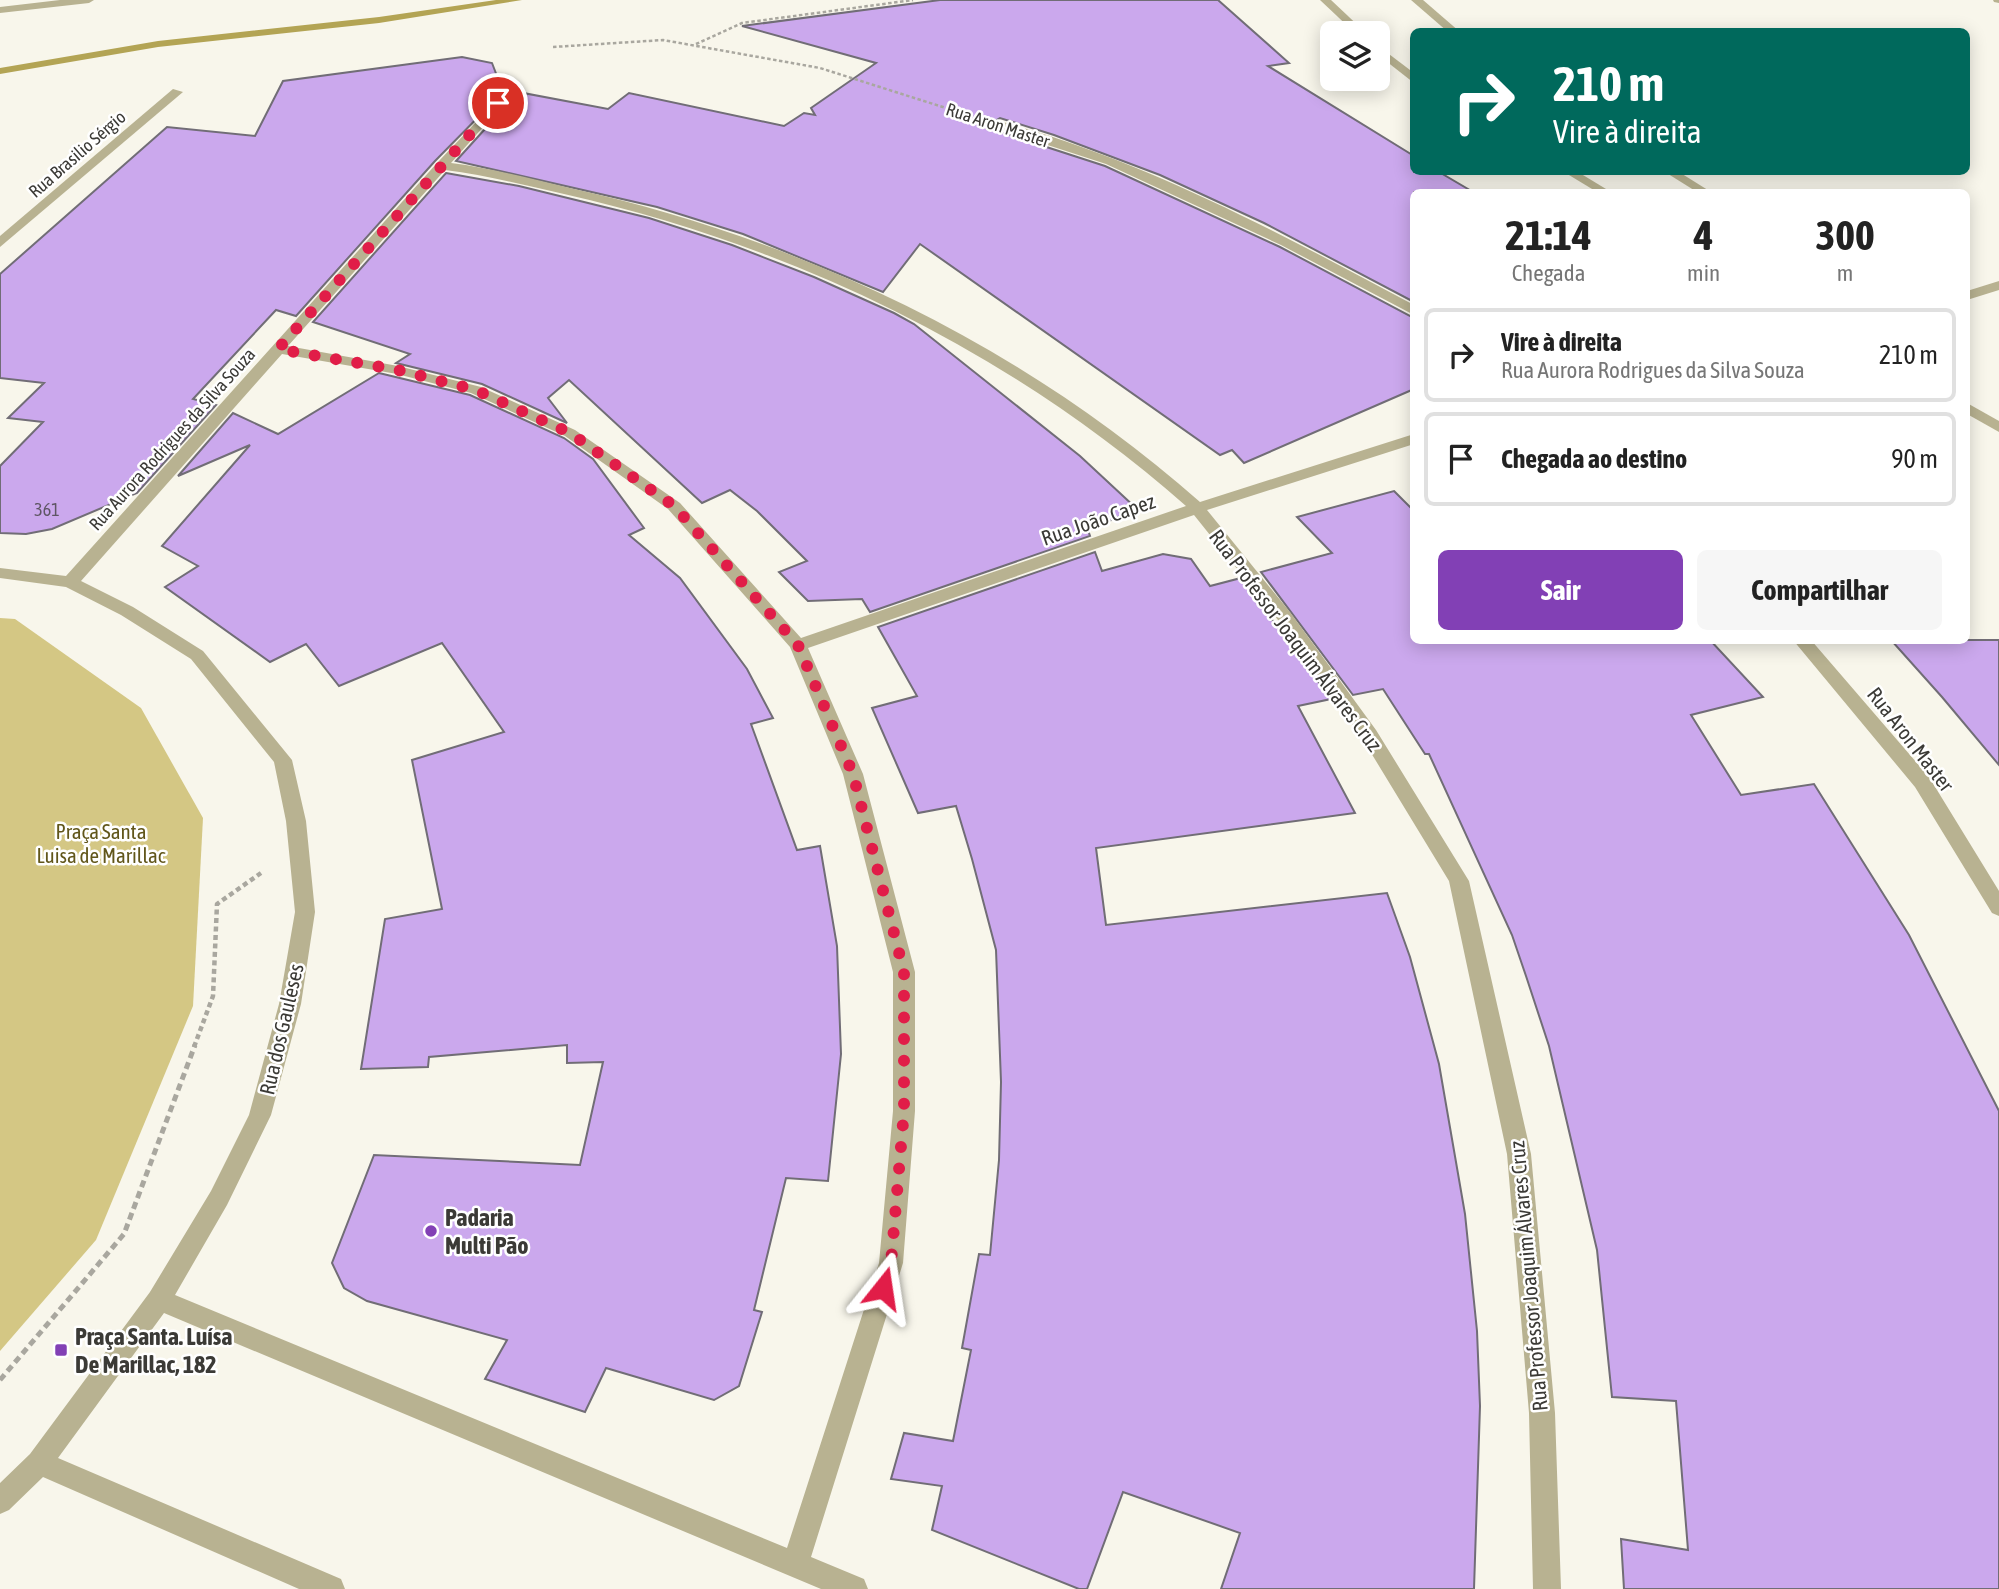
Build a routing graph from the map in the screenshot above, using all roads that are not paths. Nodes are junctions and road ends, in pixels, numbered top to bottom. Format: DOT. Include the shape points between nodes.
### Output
graph roads {
  1 [pos="89,0"];
  2 [pos="1325,0"];
  3 [pos="1416,0"];
  4 [pos="0,10"];
  5 [pos="1348,21"];
  6 [pos="1450,28"];
  7 [pos="1390,59"];
  8 [pos="1410,76"];
  9 [pos="177,92"];
  10 [pos="498,103"];
  11 [pos="999,125"];
  12 [pos="442,166"];
  13 [pos="1575,175"];
  14 [pos="1676,175"];
  15 [pos="1600,189"];
  16 [pos="1700,189"];
  17 [pos="0,243"];
  18 [pos="1999,285"];
  19 [pos="1970,295"];
  20 [pos="1410,309"];
  21 [pos="278,349"];
  22 [pos="1970,410"];
  23 [pos="1999,427"];
  24 [pos="1410,440"];
  25 [pos="1197,508"];
  26 [pos="0,573"];
  27 [pos="70,582"];
  28 [pos="1804,644"];
  29 [pos="798,645"];
  30 [pos="1999,908"];
  31 [pos="159,1300"];
  32 [pos="39,1463"];
  33 [pos="0,1501"];
  34 [pos="795,1564"];
  35 [pos="331,1589"];
  36 [pos="854,1589"];
  37 [pos="1546,1589"];
  1 -- 4 [label="street"];
  2 -- 5 [label="street"];
  3 -- 6 [label="street"];
  7 -- 8 [label="street"];
  9 -- 17 [label="street, Rua Brasilio Sérgio"];
  10 -- 12 [label="street, Rua Aurora Rodrigues da Silva Souza"];
  11 -- 20 [label="street, Rua Aron Master" via="1110,161 1286,242"];
  12 -- 21 [label="street, Rua Aurora Rodrigues da Silva Souza"];
  12 -- 25 [label="street, Rua Professor Joaquim Álvares Cruz" via="648,209 870,291 983,350 1136,454"];
  13 -- 15 [label="street"];
  14 -- 16 [label="street"];
  18 -- 19 [label="street"];
  21 -- 27 [label="street, Rua Aurora Rodrigues da Silva Souza"];
  21 -- 29 [label="street" via="398,370 476,390 570,433 674,506"];
  22 -- 23 [label="street"];
  24 -- 25 [label="street, Rua João Capez"];
  25 -- 29 [label="street, Rua João Capez"];
  25 -- 37 [label="street, Rua Professor Joaquim Álvares Cruz" via="1284,616 1369,734 1460,880 1520,1154 1542,1413"];
  26 -- 27 [label="street, Rua dos Gauleses"];
  27 -- 31 [label="street, Rua dos Gauleses" via="197,655 283,760 296,821 305,912 290,1004 260,1115 219,1198"];
  28 -- 30 [label="street, Rua Aron Master" via="1922,782"];
  29 -- 34 [label="street" via="853,774 904,972 904,1111 891,1263"];
  31 -- 32 [label="street, Rua dos Gauleses"];
  31 -- 34 [label="street"];
  32 -- 33 [label="street, Rua dos Gauleses"];
  32 -- 35 [label="street"];
  34 -- 36 [label="street"];
}
